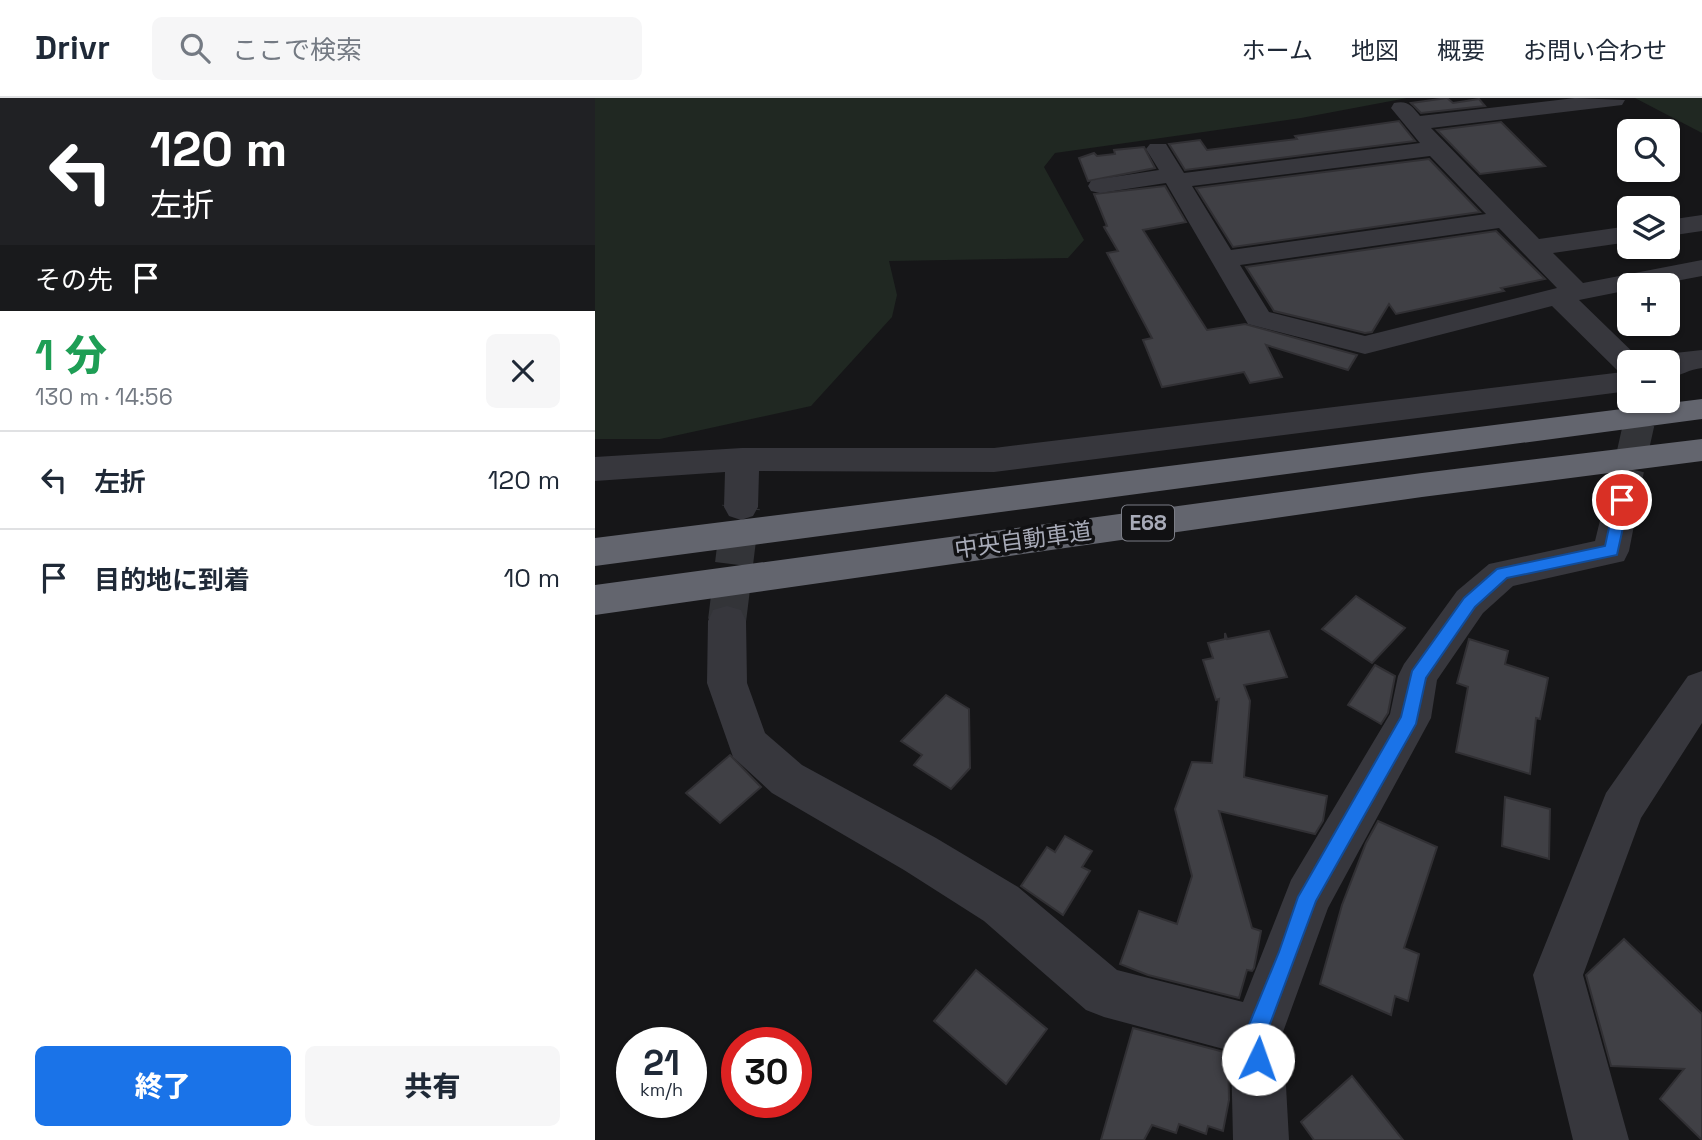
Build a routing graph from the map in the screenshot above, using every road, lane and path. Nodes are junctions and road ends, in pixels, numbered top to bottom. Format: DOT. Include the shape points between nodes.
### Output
graph roads {
  1 [pos="1614,100"];
  2 [pos="1436,148"];
  3 [pos="1158,149"];
  4 [pos="1175,178"];
  5 [pos="1100,186"];
  6 [pos="1506,219"];
  7 [pos="1702,223"];
  8 [pos="1680,226"];
  9 [pos="1617,236"];
  10 [pos="1534,248"];
  11 [pos="1223,259"];
  12 [pos="1702,268"];
  13 [pos="1567,294"];
  14 [pos="1617,350"];
  15 [pos="1702,359"];
  16 [pos="1680,363"];
  17 [pos="1702,374"];
  18 [pos="1680,376"];
  19 [pos="1617,382"];
  20 [pos="1702,409"];
  21 [pos="1702,450"];
  22 [pos="742,458"];
  23 [pos="595,469"];
  24 [pos="1622,500"];
  25 [pos="741,507"];
  26 [pos="595,552"];
  27 [pos="595,600"];
  28 [pos="727,621"];
  29 [pos="1702,688"];
  30 [pos="1257,1032"];
  31 [pos="1261,1140"];
  32 [pos="1601,1140"];
  1 -- 2 [label="street" via="1408,116"];
  2 -- 4 [label="street"];
  2 -- 6 [label="street"];
  3 -- 4 [label="street"];
  4 -- 5 [label="street"];
  4 -- 11 [label="street"];
  6 -- 10 [label="street"];
  6 -- 11 [label="street"];
  7 -- 8 [label="street"];
  9 -- 10 [label="street"];
  10 -- 13 [label="street"];
  11 -- 13 [label="street" via="1258,318 1365,345"];
  12 -- 13 [label="street"];
  13 -- 14 [label="street"];
  15 -- 16 [label="street"];
  17 -- 18 [label="street"];
  19 -- 22 [label="street" via="994,460"];
  20 -- 26 [label="highway, 中央自動車道 / E68"];
  21 -- 27 [label="highway, 中央自動車道 / E68"];
  22 -- 23 [label="street"];
  22 -- 25 [label="street"];
  24 -- 30 [label="street" via="1611,551 1502,573 1470,603 1433,653 1418,676 1409,718 1308,897"];
  28 -- 30 [label="street" via="727,683 748,744 787,779 1001,904 1104,992"];
  29 -- 32 [label="street" via="1622,808 1558,975"];
  30 -- 31 [label="street"];
}
